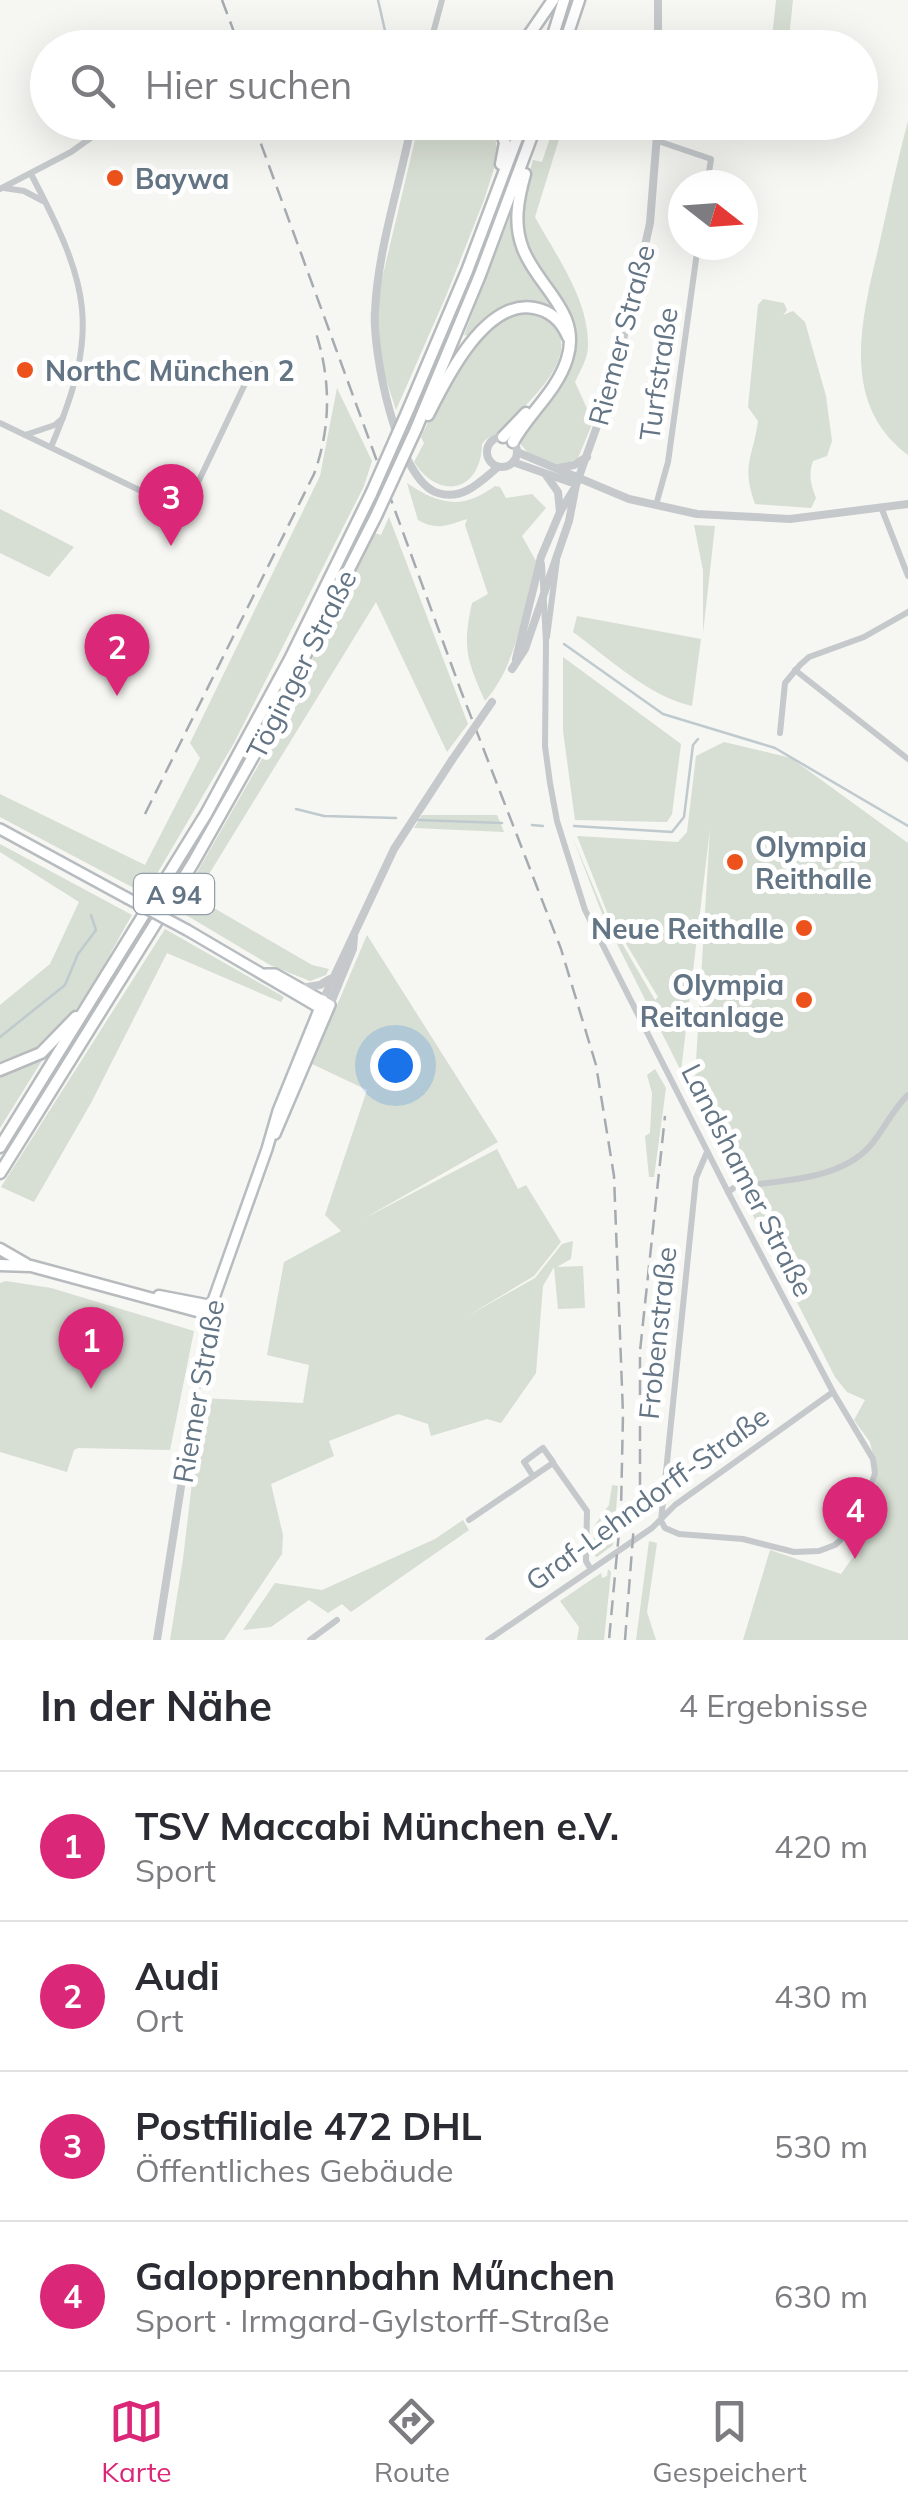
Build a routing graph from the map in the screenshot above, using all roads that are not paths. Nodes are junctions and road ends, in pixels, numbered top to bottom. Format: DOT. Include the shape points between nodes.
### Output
graph roads {
  1 [pos="442,0"];
  2 [pos="553,0"];
  3 [pos="564,0"];
  4 [pos="579,0"];
  5 [pos="658,0"];
  6 [pos="434,30"];
  7 [pos="532,30"];
  8 [pos="555,30"];
  9 [pos="569,30"];
  10 [pos="658,30"];
  11 [pos="87,140"];
  12 [pos="408,140"];
  13 [pos="502,140"];
  14 [pos="516,140"];
  15 [pos="531,140"];
  16 [pos="658,141"];
  17 [pos="527,153"];
  18 [pos="709,170"];
  19 [pos="32,174"];
  20 [pos="1,189"];
  21 [pos="46,202"];
  22 [pos="492,206"];
  23 [pos="696,260"];
  24 [pos="570,343"];
  25 [pos="252,364"];
  26 [pos="64,417"];
  27 [pos="0,423"];
  28 [pos="416,429"];
  29 [pos="25,435"];
  30 [pos="51,446"];
  31 [pos="512,448"];
  32 [pos="586,457"];
  33 [pos="494,464"];
  34 [pos="558,468"];
  35 [pos="544,473"];
  36 [pos="577,482"];
  37 [pos="908,504"];
  38 [pos="655,507"];
  39 [pos="880,507"];
  40 [pos="560,512"];
  41 [pos="558,555"];
  42 [pos="542,558"];
  43 [pos="908,576"];
  44 [pos="544,594"];
  45 [pos="908,612"];
  46 [pos="546,643"];
  47 [pos="795,670"];
  48 [pos="492,702"];
  49 [pos="780,733"];
  50 [pos="908,759"];
  51 [pos="0,829"];
  52 [pos="354,937"];
  53 [pos="266,974"];
  54 [pos="333,976"];
  55 [pos="104,982"];
  56 [pos="301,988"];
  57 [pos="325,1006"];
  58 [pos="0,1070"];
  59 [pos="908,1095"];
  60 [pos="0,1147"];
  61 [pos="707,1151"];
  62 [pos="11,1154"];
  63 [pos="0,1173"];
  64 [pos="0,1186"];
  65 [pos="728,1192"];
  66 [pos="0,1249"];
  67 [pos="0,1265"];
  68 [pos="32,1266"];
  69 [pos="209,1310"];
  70 [pos="833,1392"];
  71 [pos="553,1462"];
  72 [pos="533,1476"];
  73 [pos="469,1520"];
  74 [pos="661,1520"];
  75 [pos="590,1568"];
  76 [pos="337,1620"];
  77 [pos="156,1640"];
  78 [pos="310,1640"];
  79 [pos="488,1640"];
  1 -- 6 [label="street"];
  2 -- 7 [label="highway"];
  3 -- 8 [label="highway"];
  4 -- 9 [label="highway"];
  5 -- 10 [label="street"];
  11 -- 19 [label="street"];
  12 -- 33 [label="street" via="376,294 376,355 418,479 452,495 480,482"];
  13 -- 22 [label="highway"];
  14 -- 22 [label="highway, Töginger Straße / A 94"];
  15 -- 17 [label="highway, Töginger Straße / A 94"];
  16 -- 18 [label="street" via="710,159"];
  16 -- 32 [label="street, Riemer Straße" via="642,268"];
  17 -- 24 [label="highway" via="520,240 569,322"];
  17 -- 28 [label="highway, Töginger Straße / A 94"];
  19 -- 20 [label="street"];
  19 -- 21 [label="street"];
  20 -- 21 [label="street"];
  21 -- 26 [label="street" via="64,234 82,300 82,354"];
  22 -- 55 [label="highway, Töginger Straße / A 94, bridge" via="370,494 264,708"];
  23 -- 38 [label="street, Turfstraße" via="668,462"];
  24 -- 28 [label="highway" via="548,312 526,307 502,314 474,339"];
  24 -- 31 [label="highway" via="561,374"];
  25 -- 30 [label="street" via="192,494 178,504"];
  26 -- 29 [label="street"];
  26 -- 30 [label="street"];
  27 -- 29 [label="street"];
  28 -- 62 [label="highway, Töginger Straße / A 94, bridge" via="258,748"];
  29 -- 30 [label="street"];
  31 -- 33 [label="street"];
  31 -- 33 [label="street" via="490,443"];
  31 -- 34 [label="street"];
  31 -- 35 [label="street"];
  32 -- 34 [label="street"];
  32 -- 36 [label="street, Riemer Straße"];
  34 -- 36 [label="street"];
  35 -- 36 [label="street"];
  35 -- 40 [label="street" via="558,492"];
  36 -- 38 [label="street"];
  36 -- 40 [label="street, Riemer Straße"];
  36 -- 41 [label="street, Riemer Straße"];
  37 -- 39 [label="street"];
  38 -- 39 [label="street" via="790,520"];
  39 -- 43 [label="street"];
  40 -- 42 [label="street, Riemer Straße"];
  41 -- 44 [label="street, Riemer Straße"];
  41 -- 46 [label="street, Landshamer Straße"];
  42 -- 44 [label="street, Landshamer Straße"];
  42 -- 44 [label="street, Riemer Straße" via="512,669 526,649"];
  44 -- 46 [label="street, Landshamer Straße"];
  45 -- 47 [label="street" via="809,657"];
  46 -- 61 [label="street, Landshamer Straße" via="545,746 564,846 585,910"];
  47 -- 49 [label="street" via="785,683"];
  47 -- 50 [label="street"];
  48 -- 52 [label="street, Riemer Straße, bridge" via="399,840"];
  51 -- 53 [label="main road, bridge"];
  52 -- 54 [label="street, Riemer Straße"];
  52 -- 57 [label="street, Riemer Straße"];
  53 -- 56 [label="main road"];
  53 -- 57 [label="main road"];
  54 -- 56 [label="street"];
  54 -- 57 [label="street, Riemer Straße"];
  55 -- 58 [label="highway" via="41,1053"];
  55 -- 60 [label="highway, Töginger Straße / A 94"];
  56 -- 57 [label="main road"];
  57 -- 69 [label="main road, Riemer Straße" via="284,1096"];
  59 -- 65 [label="street" via="847,1165"];
  61 -- 65 [label="street, Landshamer Straße"];
  61 -- 74 [label="street, Frobenstraße" via="696,1178"];
  62 -- 63 [label="highway, Töginger Straße / A 94"];
  62 -- 64 [label="highway"];
  65 -- 70 [label="street, Landshamer Straße"];
  66 -- 68 [label="highway"];
  67 -- 68 [label="highway"];
  68 -- 69 [label="highway"];
  69 -- 77 [label="street, Riemer Straße"];
  70 -- 74 [label="street, Graf-Lehndorff-Straße"];
  70 -- 74 [label="street, Landshamer Straße" via="869,1448 874,1473 865,1506 835,1545 794,1552 679,1534"];
  71 -- 72 [label="street"];
  71 -- 72 [label="street" via="543,1448 524,1462"];
  71 -- 75 [label="street" via="587,1511"];
  72 -- 73 [label="street"];
  74 -- 75 [label="street, Graf-Lehndorff-Straße"];
  75 -- 79 [label="street, Graf-Lehndorff-Straße"];
  76 -- 78 [label="street"];
}
